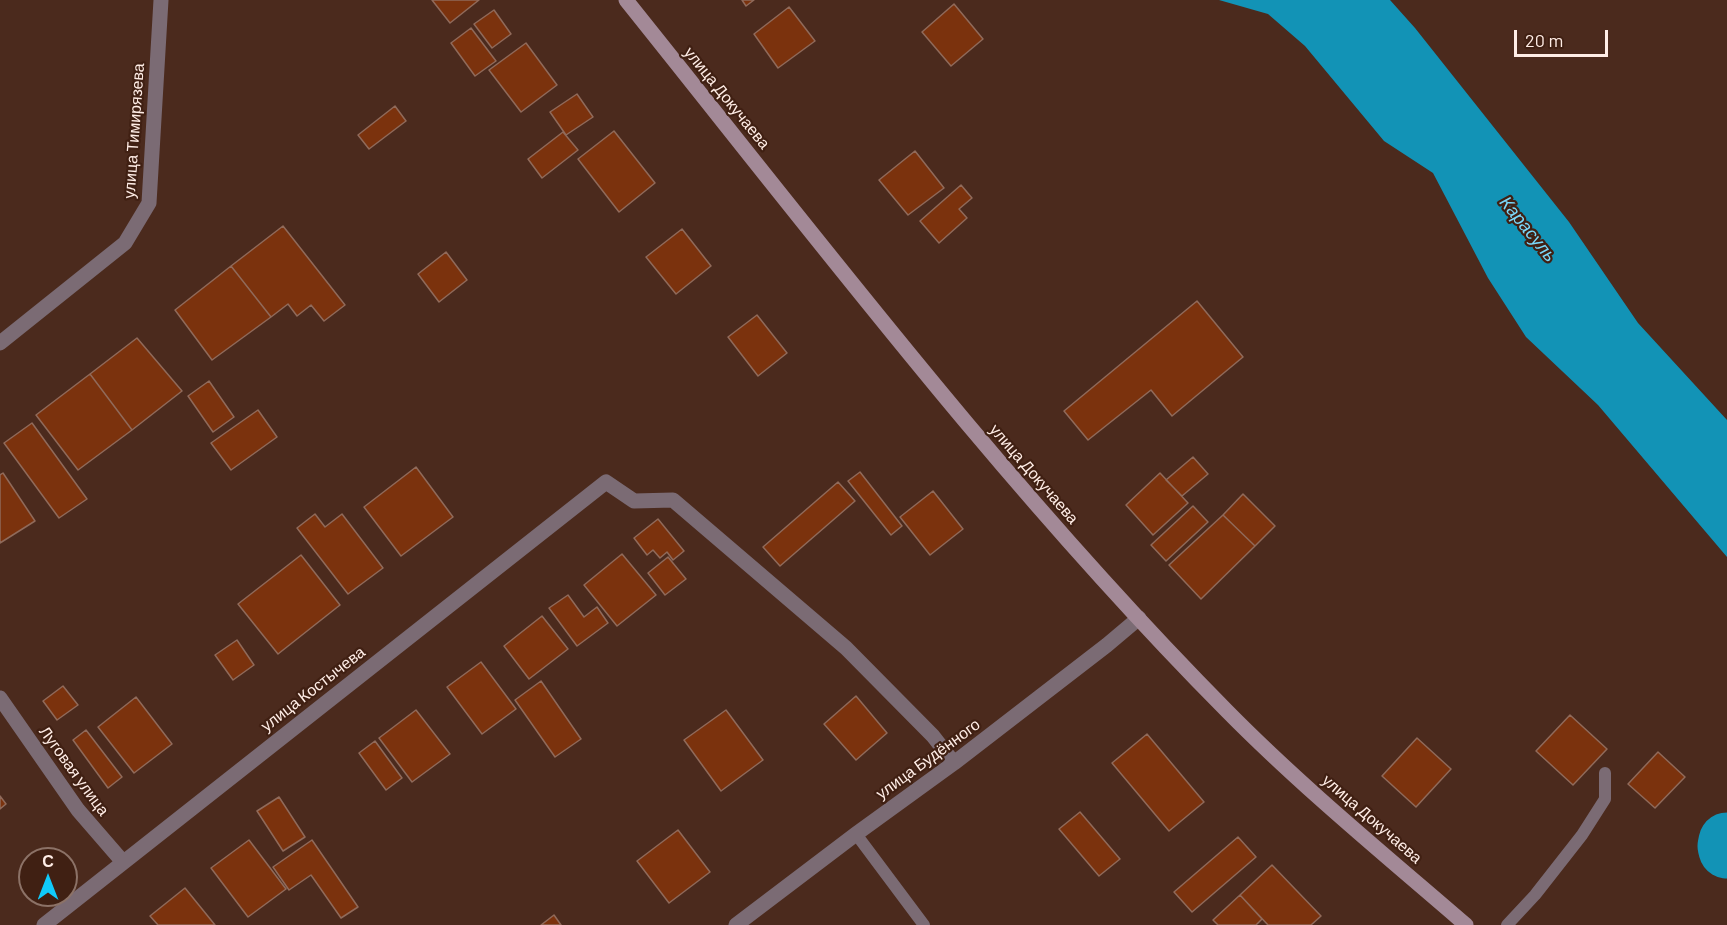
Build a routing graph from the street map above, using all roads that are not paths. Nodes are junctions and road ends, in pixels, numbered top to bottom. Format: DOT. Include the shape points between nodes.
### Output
graph roads {
  1 [pos="161,0"];
  2 [pos="626,0"];
  3 [pos="0,343"];
  4 [pos="1139,618"];
  5 [pos="0,698"];
  6 [pos="954,764"];
  7 [pos="1605,773"];
  8 [pos="856,834"];
  9 [pos="123,862"];
  10 [pos="44,925"];
  11 [pos="736,925"];
  12 [pos="924,925"];
  13 [pos="1466,925"];
  14 [pos="1507,925"];
  1 -- 3 [label="street, улица Тимирязева" via="150,203 125,243"];
  2 -- 4 [label="main road, улица Докучаева" via="932,382 1047,518"];
  4 -- 6 [label="street, улица Будённого"];
  4 -- 13 [label="main road, улица Докучаева" via="1228,712 1310,790"];
  5 -- 9 [label="street, Луговая улица" via="78,810"];
  6 -- 8 [label="street, улица Будённого"];
  6 -- 9 [label="street, улица Костычева" via="933,736 846,648 673,500 634,501 606,482"];
  7 -- 14 [label="lane" via="1605,799 1582,835"];
  8 -- 11 [label="street, улица Будённого"];
  8 -- 12 [label="lane"];
  9 -- 10 [label="street, улица Костычева"];
}
